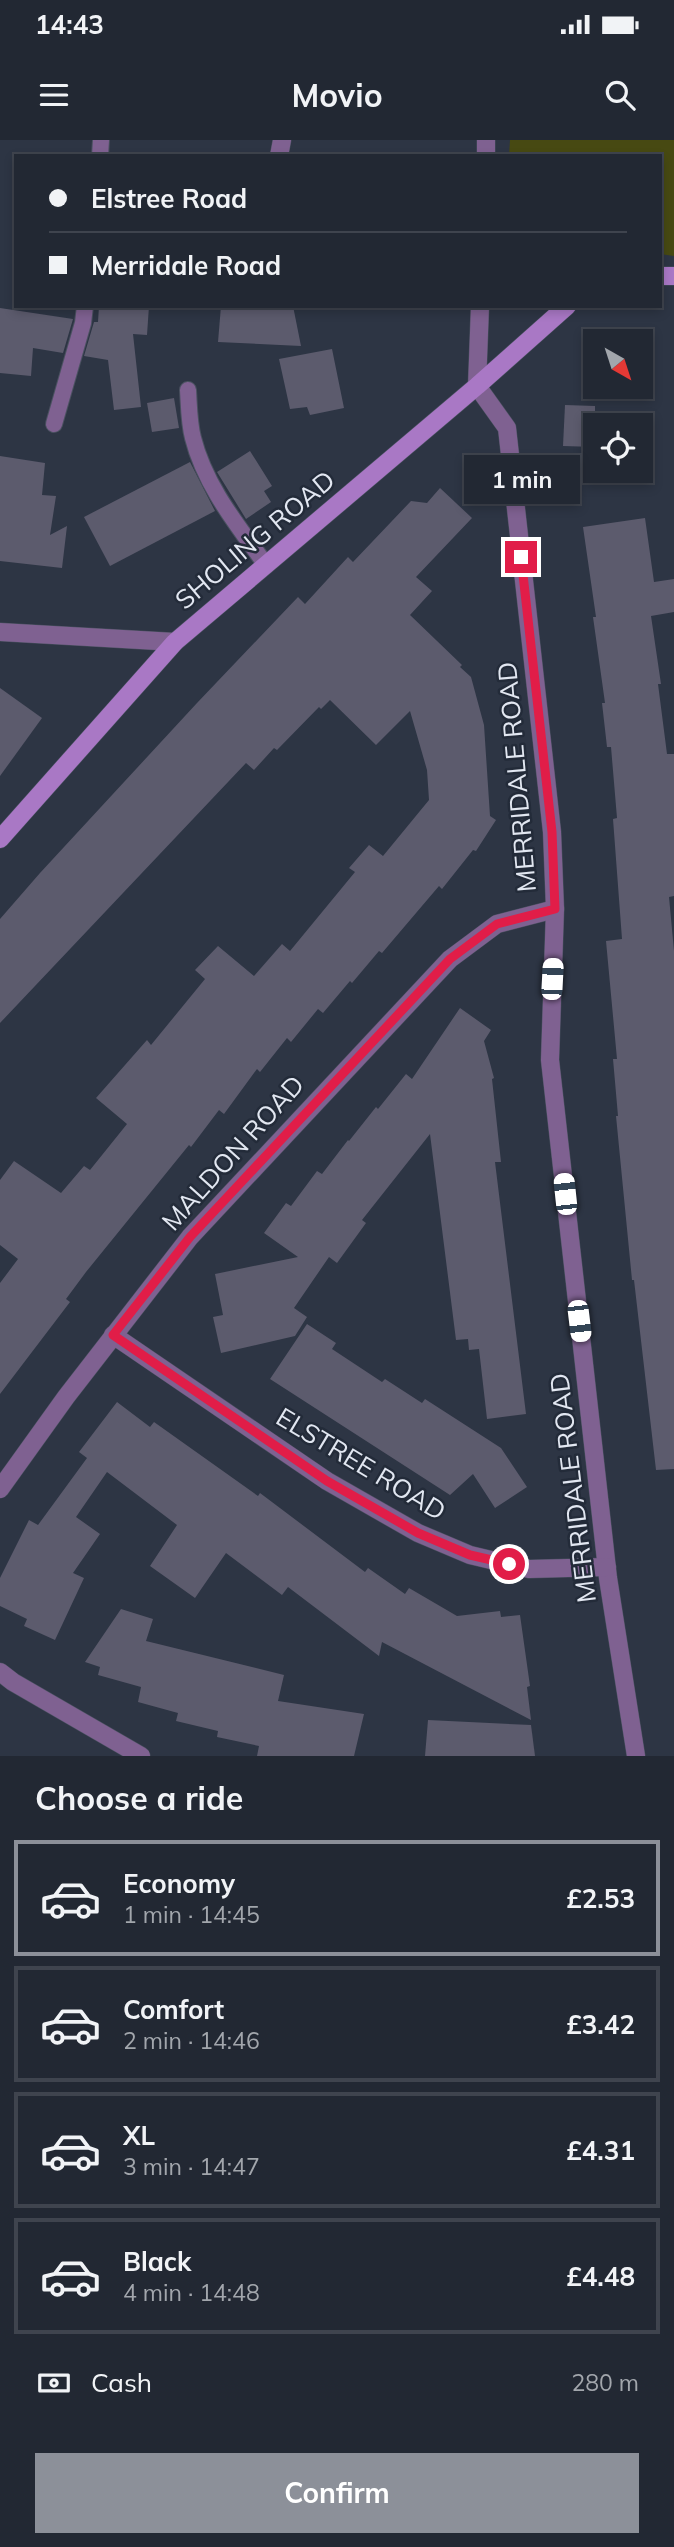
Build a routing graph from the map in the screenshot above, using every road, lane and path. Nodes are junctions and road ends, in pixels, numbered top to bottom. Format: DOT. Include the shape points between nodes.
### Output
graph roads {
  1 [pos="85,308"];
  2 [pos="480,308"];
  3 [pos="565,308"];
  4 [pos="477,386"];
  5 [pos="188,390"];
  6 [pos="54,424"];
  7 [pos="266,565"];
  8 [pos="0,632"];
  9 [pos="175,642"];
  10 [pos="0,839"];
  11 [pos="555,909"];
  12 [pos="113,1335"];
  13 [pos="0,1489"];
  14 [pos="607,1567"];
  15 [pos="0,1672"];
  16 [pos="141,1756"];
  17 [pos="636,1756"];
  1 -- 6 [label="lane"];
  2 -- 4 [label="street"];
  3 -- 4 [label="street, SHOLING ROAD"];
  4 -- 7 [label="street, SHOLING ROAD"];
  4 -- 11 [label="street, MERRIDALE ROAD" via="507,428 552,832"];
  5 -- 7 [label="lane" via="193,438 207,476"];
  7 -- 9 [label="street, SHOLING ROAD"];
  8 -- 9 [label="street"];
  9 -- 10 [label="street, SHOLING ROAD"];
  11 -- 12 [label="street, MALDON ROAD" via="497,924 450,959 190,1237"];
  11 -- 14 [label="street, MERRIDALE ROAD" via="549,1052"];
  12 -- 13 [label="street, MALDON ROAD"];
  12 -- 14 [label="street, ELSTREE ROAD" via="327,1481 418,1533 470,1555 529,1569"];
  14 -- 17 [label="street, MERRIDALE ROAD"];
  15 -- 16 [label="street"];
}
